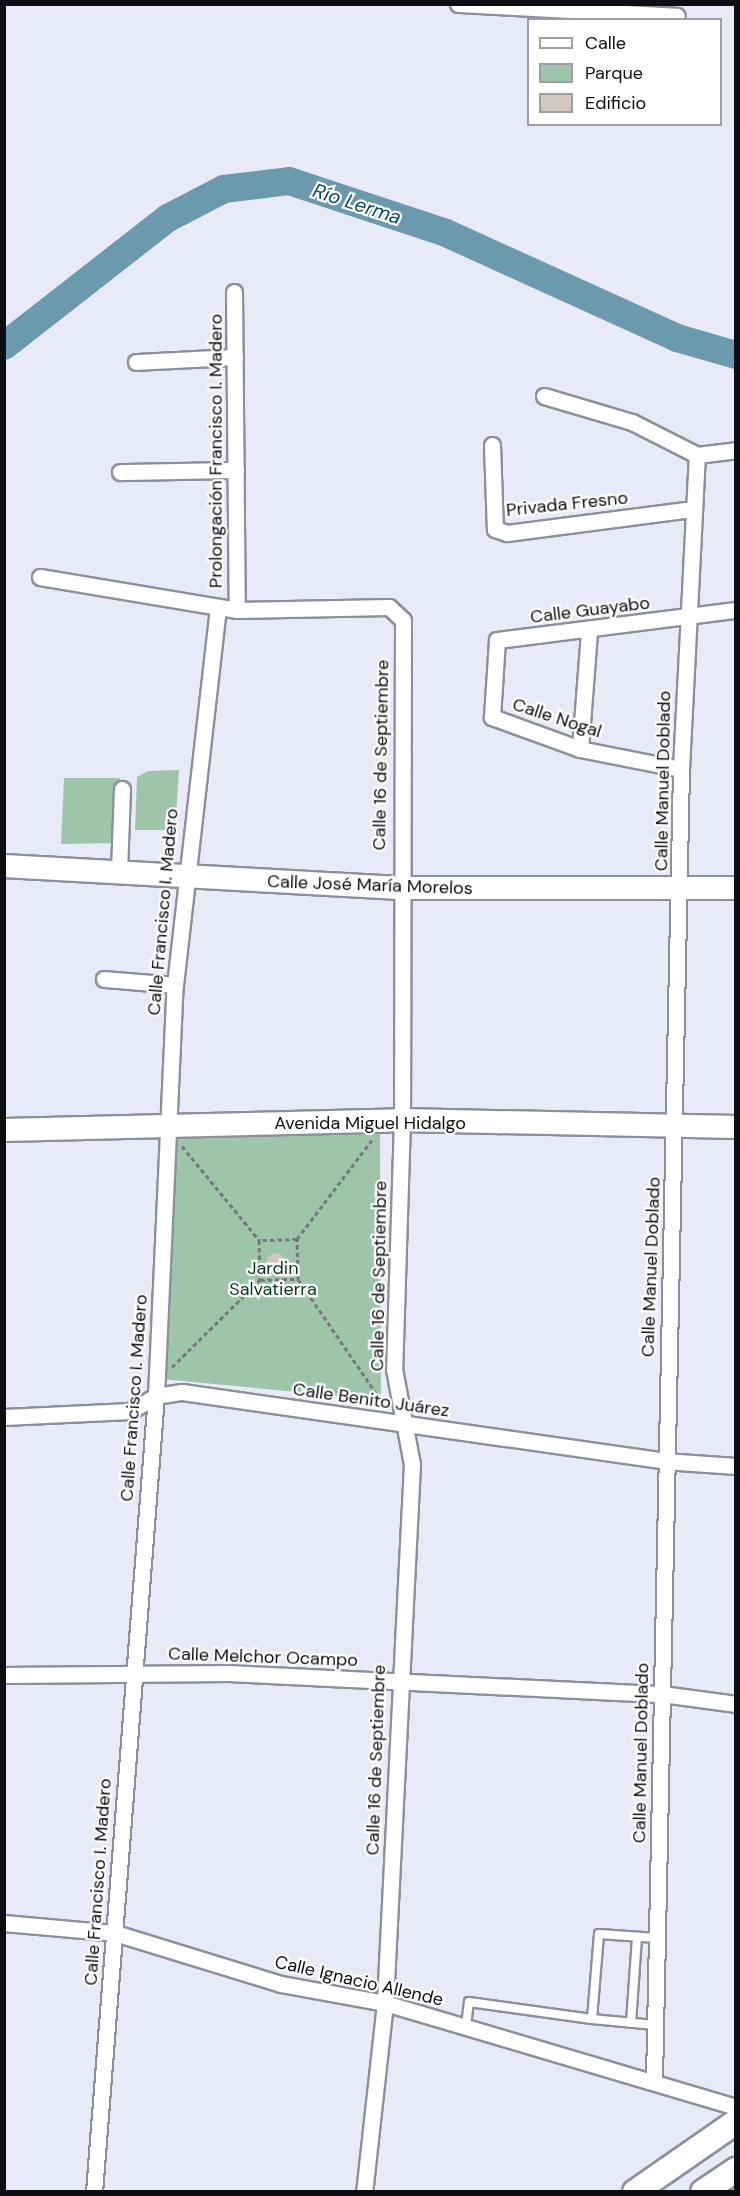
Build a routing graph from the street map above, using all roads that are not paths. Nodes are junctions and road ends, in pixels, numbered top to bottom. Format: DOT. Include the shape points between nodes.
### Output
graph roads {
  1 [pos="458,4"];
  2 [pos="677,16"];
  3 [pos="234,292"];
  4 [pos="235,357"];
  5 [pos="136,362"];
  6 [pos="544,396"];
  7 [pos="492,445"];
  8 [pos="735,450"];
  9 [pos="697,455"];
  10 [pos="236,470"];
  11 [pos="120,472"];
  12 [pos="693,509"];
  13 [pos="40,577"];
  14 [pos="218,607"];
  15 [pos="237,610"];
  16 [pos="735,610"];
  17 [pos="688,618"];
  18 [pos="589,632"];
  19 [pos="492,717"];
  20 [pos="580,749"];
  21 [pos="681,770"];
  22 [pos="122,789"];
  23 [pos="4,866"];
  24 [pos="119,871"];
  25 [pos="183,877"];
  26 [pos="399,888"];
  27 [pos="681,888"];
  28 [pos="735,888"];
  29 [pos="104,980"];
  30 [pos="175,985"];
  31 [pos="402,1120"];
  32 [pos="735,1127"];
  33 [pos="674,1128"];
  34 [pos="4,1130"];
  35 [pos="172,1133"];
  36 [pos="156,1396"];
  37 [pos="4,1417"];
  38 [pos="404,1425"];
  39 [pos="664,1461"];
  40 [pos="735,1466"];
  41 [pos="132,1672"];
  42 [pos="4,1674"];
  43 [pos="399,1681"];
  44 [pos="662,1694"];
  45 [pos="735,1704"];
  46 [pos="4,1923"];
  47 [pos="114,1934"];
  48 [pos="637,1937"];
  49 [pos="657,1938"];
  50 [pos="385,2003"];
  51 [pos="592,2019"];
  52 [pos="631,2023"];
  53 [pos="655,2025"];
  54 [pos="466,2026"];
  55 [pos="654,2080"];
  56 [pos="735,2107"];
  57 [pos="735,2122"];
  58 [pos="735,2170"];
  59 [pos="94,2192"];
  60 [pos="364,2192"];
  61 [pos="635,2192"];
  62 [pos="703,2192"];
  1 -- 2 [label="street"];
  3 -- 4 [label="street, Prolongación Francisco I. Madero"];
  4 -- 5 [label="street"];
  4 -- 10 [label="street, Prolongación Francisco I. Madero"];
  6 -- 9 [label="street" via="632,422"];
  7 -- 12 [label="street, Privada Fresno" via="495,529 507,533"];
  8 -- 9 [label="street"];
  9 -- 12 [label="street, Calle Manuel Doblado"];
  10 -- 11 [label="street"];
  10 -- 15 [label="street, Prolongación Francisco I. Madero"];
  12 -- 17 [label="street, Calle Manuel Doblado"];
  13 -- 14 [label="street"];
  14 -- 15 [label="street"];
  14 -- 25 [label="street, Calle Francisco I. Madero"];
  15 -- 26 [label="street, Calle 16 de Septiembre" via="388,607 403,620"];
  16 -- 17 [label="street, Calle Guayabo"];
  17 -- 18 [label="street, Calle Guayabo"];
  17 -- 21 [label="street, Calle Manuel Doblado"];
  18 -- 19 [label="street, Calle Guayabo" via="497,640"];
  18 -- 20 [label="street"];
  19 -- 20 [label="street, Calle Nogal"];
  20 -- 21 [label="street, Calle Nogal"];
  21 -- 27 [label="street, Calle Manuel Doblado"];
  22 -- 24 [label="street"];
  23 -- 24 [label="street, Calle José María Morelos"];
  24 -- 25 [label="street, Calle José María Morelos"];
  25 -- 26 [label="street, Calle José María Morelos"];
  25 -- 30 [label="street, Calle Francisco I. Madero"];
  26 -- 27 [label="street, Calle José María Morelos"];
  26 -- 31 [label="street, Calle 16 de Septiembre"];
  27 -- 28 [label="street, Calle José María Morelos"];
  27 -- 33 [label="street, Calle Manuel Doblado"];
  29 -- 30 [label="street"];
  30 -- 35 [label="street, Calle Francisco I. Madero"];
  31 -- 33 [label="street, Avenida Miguel Hidalgo"];
  31 -- 35 [label="street, Avenida Miguel Hidalgo"];
  31 -- 38 [label="street, Calle 16 de Septiembre" via="394,1369"];
  32 -- 33 [label="street, Avenida Miguel Hidalgo"];
  33 -- 39 [label="street, Calle Manuel Doblado"];
  34 -- 35 [label="street, Avenida Miguel Hidalgo"];
  35 -- 36 [label="street, Calle Francisco I. Madero"];
  36 -- 37 [label="street, Calle Benito Juárez" via="130,1411"];
  36 -- 38 [label="street, Calle Benito Juárez" via="182,1392"];
  36 -- 41 [label="street, Calle Francisco I. Madero"];
  38 -- 39 [label="street, Calle Benito Juárez"];
  38 -- 43 [label="street, Calle 16 de Septiembre" via="412,1464"];
  39 -- 40 [label="street, Calle Benito Juárez"];
  39 -- 44 [label="street, Calle Manuel Doblado"];
  41 -- 42 [label="street, Calle Melchor Ocampo"];
  41 -- 43 [label="street, Calle Melchor Ocampo"];
  41 -- 47 [label="street, Calle Francisco I. Madero"];
  43 -- 44 [label="street, Calle Melchor Ocampo"];
  43 -- 50 [label="street, Calle 16 de Septiembre"];
  44 -- 45 [label="street, Calle Melchor Ocampo"];
  44 -- 49 [label="street, Calle Manuel Doblado"];
  46 -- 47 [label="street, Calle Ignacio Allende"];
  47 -- 50 [label="street, Calle Ignacio Allende" via="281,1984"];
  47 -- 59 [label="street, Calle Francisco I. Madero"];
  48 -- 49 [label="lane"];
  48 -- 51 [label="lane" via="599,1934"];
  48 -- 52 [label="lane"];
  49 -- 53 [label="street, Calle Manuel Doblado"];
  50 -- 54 [label="street, Calle Ignacio Allende"];
  50 -- 60 [label="street, Calle 16 de Septiembre"];
  51 -- 52 [label="lane"];
  51 -- 54 [label="lane" via="469,2002"];
  52 -- 53 [label="lane"];
  53 -- 55 [label="street, Calle Manuel Doblado"];
  54 -- 55 [label="street, Calle Ignacio Allende"];
  55 -- 56 [label="street, Calle Ignacio Allende"];
  57 -- 61 [label="main road"];
  58 -- 62 [label="main road"];
}
